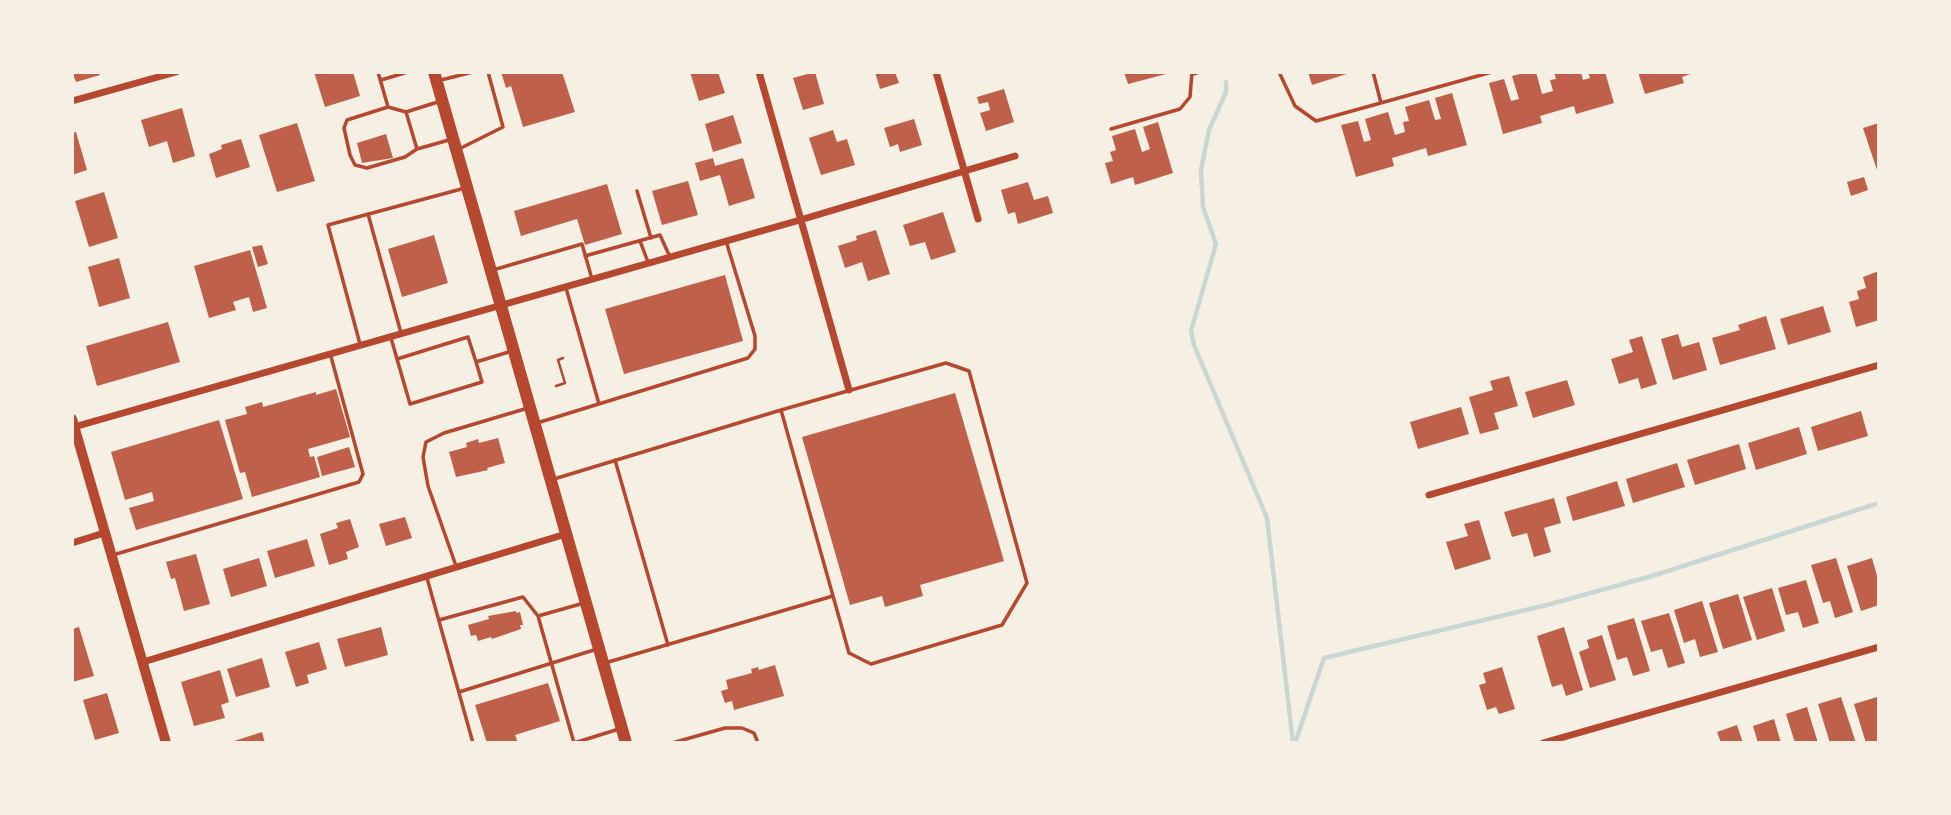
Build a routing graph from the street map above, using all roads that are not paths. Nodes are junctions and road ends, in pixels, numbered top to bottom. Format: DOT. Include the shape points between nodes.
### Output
graph roads {
  1 [pos="176,72"];
  2 [pos="378,72"];
  3 [pos="408,72"];
  4 [pos="473,72"];
  5 [pos="488,72"];
  6 [pos="759,72"];
  7 [pos="936,72"];
  8 [pos="1200,72"];
  9 [pos="1279,72"];
  10 [pos="1373,72"];
  11 [pos="1492,72"];
  12 [pos="1192,73"];
  13 [pos="436,77"];
  14 [pos="380,80"];
  15 [pos="443,100"];
  16 [pos="72,101"];
  17 [pos="1381,103"];
  18 [pos="388,107"];
  19 [pos="406,112"];
  20 [pos="1111,129"];
  21 [pos="455,144"];
  22 [pos="417,149"];
  23 [pos="1015,156"];
  24 [pos="964,171"];
  25 [pos="467,187"];
  26 [pos="637,191"];
  27 [pos="368,214"];
  28 [pos="978,219"];
  29 [pos="800,220"];
  30 [pos="651,238"];
  31 [pos="640,241"];
  32 [pos="726,241"];
  33 [pos="585,256"];
  34 [pos="670,257"];
  35 [pos="649,263"];
  36 [pos="491,270"];
  37 [pos="592,279"];
  38 [pos="566,286"];
  39 [pos="501,304"];
  40 [pos="401,333"];
  41 [pos="391,336"];
  42 [pos="360,345"];
  43 [pos="514,351"];
  44 [pos="330,353"];
  45 [pos="397,359"];
  46 [pos="475,362"];
  47 [pos="1879,365"];
  48 [pos="849,390"];
  49 [pos="599,404"];
  50 [pos="530,407"];
  51 [pos="780,410"];
  52 [pos="73,423"];
  53 [pos="535,424"];
  54 [pos="615,460"];
  55 [pos="551,479"];
  56 [pos="1429,495"];
  57 [pos="104,533"];
  58 [pos="566,534"];
  59 [pos="72,543"];
  60 [pos="111,556"];
  61 [pos="456,567"];
  62 [pos="426,576"];
  63 [pos="833,597"];
  64 [pos="586,602"];
  65 [pos="538,616"];
  66 [pos="439,620"];
  67 [pos="668,645"];
  68 [pos="1879,647"];
  69 [pos="599,648"];
  70 [pos="143,662"];
  71 [pos="551,663"];
  72 [pos="603,663"];
  73 [pos="459,692"];
  74 [pos="622,728"];
  75 [pos="166,743"];
  76 [pos="473,743"];
  77 [pos="574,743"];
  78 [pos="626,743"];
  79 [pos="672,743"];
  80 [pos="758,743"];
  81 [pos="1543,743"];
  1 -- 16 [label="street"];
  2 -- 14 [label="lane"];
  3 -- 14 [label="lane"];
  4 -- 13 [label="lane"];
  5 -- 21 [label="lane" via="503,127"];
  6 -- 29 [label="street"];
  7 -- 24 [label="street"];
  8 -- 12 [label="lane"];
  9 -- 17 [label="lane" via="1295,106 1316,121"];
  10 -- 17 [label="lane"];
  11 -- 17 [label="lane"];
  12 -- 20 [label="lane" via="1190,97 1180,109"];
  13 -- 15 [label="main road"];
  14 -- 18 [label="lane"];
  15 -- 19 [label="lane"];
  15 -- 21 [label="main road"];
  18 -- 19 [label="lane"];
  18 -- 22 [label="lane" via="347,120 344,128 355,165 374,167"];
  19 -- 22 [label="lane"];
  21 -- 22 [label="lane"];
  21 -- 25 [label="main road"];
  23 -- 24 [label="street"];
  24 -- 28 [label="street"];
  24 -- 29 [label="street"];
  25 -- 27 [label="lane"];
  25 -- 36 [label="main road"];
  26 -- 30 [label="lane"];
  27 -- 40 [label="lane"];
  27 -- 42 [label="lane" via="328,225"];
  29 -- 32 [label="street"];
  29 -- 48 [label="street"];
  30 -- 31 [label="lane"];
  30 -- 34 [label="lane" via="660,235"];
  31 -- 33 [label="lane"];
  31 -- 35 [label="lane"];
  32 -- 34 [label="street"];
  32 -- 49 [label="lane" via="755,336 755,349 748,358"];
  33 -- 36 [label="lane" via="582,244"];
  33 -- 37 [label="lane"];
  34 -- 35 [label="street"];
  35 -- 37 [label="street"];
  36 -- 39 [label="main road"];
  37 -- 38 [label="street"];
  38 -- 39 [label="street"];
  38 -- 49 [label="lane"];
  39 -- 40 [label="street"];
  39 -- 43 [label="main road"];
  40 -- 41 [label="street"];
  41 -- 42 [label="street"];
  41 -- 45 [label="lane"];
  42 -- 44 [label="street"];
  43 -- 46 [label="lane"];
  43 -- 50 [label="main road"];
  44 -- 52 [label="street"];
  44 -- 60 [label="lane" via="363,474 359,482"];
  45 -- 46 [label="lane" via="468,337"];
  45 -- 46 [label="lane" via="410,404 482,382"];
  47 -- 56 [label="street"];
  48 -- 51 [label="lane"];
  48 -- 63 [label="lane" via="946,363 969,371 1027,583 1003,625 871,664 849,653"];
  49 -- 53 [label="lane"];
  50 -- 53 [label="main road"];
  50 -- 61 [label="lane" via="426,442 423,457 428,486"];
  51 -- 54 [label="lane"];
  51 -- 63 [label="lane"];
  52 -- 57 [label="street"];
  53 -- 55 [label="main road"];
  54 -- 55 [label="lane"];
  54 -- 67 [label="lane"];
  55 -- 58 [label="main road"];
  57 -- 59 [label="street"];
  57 -- 60 [label="street"];
  58 -- 61 [label="street"];
  58 -- 64 [label="main road"];
  60 -- 70 [label="street"];
  61 -- 62 [label="street"];
  62 -- 66 [label="lane"];
  62 -- 70 [label="street"];
  63 -- 67 [label="lane"];
  64 -- 65 [label="lane"];
  64 -- 69 [label="main road"];
  65 -- 66 [label="lane" via="523,597"];
  65 -- 71 [label="lane"];
  66 -- 73 [label="lane"];
  67 -- 72 [label="lane"];
  68 -- 81 [label="street"];
  69 -- 71 [label="lane"];
  69 -- 72 [label="main road"];
  70 -- 75 [label="street"];
  71 -- 73 [label="lane"];
  71 -- 77 [label="lane"];
  72 -- 74 [label="main road"];
  73 -- 76 [label="lane"];
  74 -- 77 [label="lane"];
  74 -- 78 [label="main road"];
  79 -- 80 [label="lane" via="725,728 742,728 754,733"];
}
